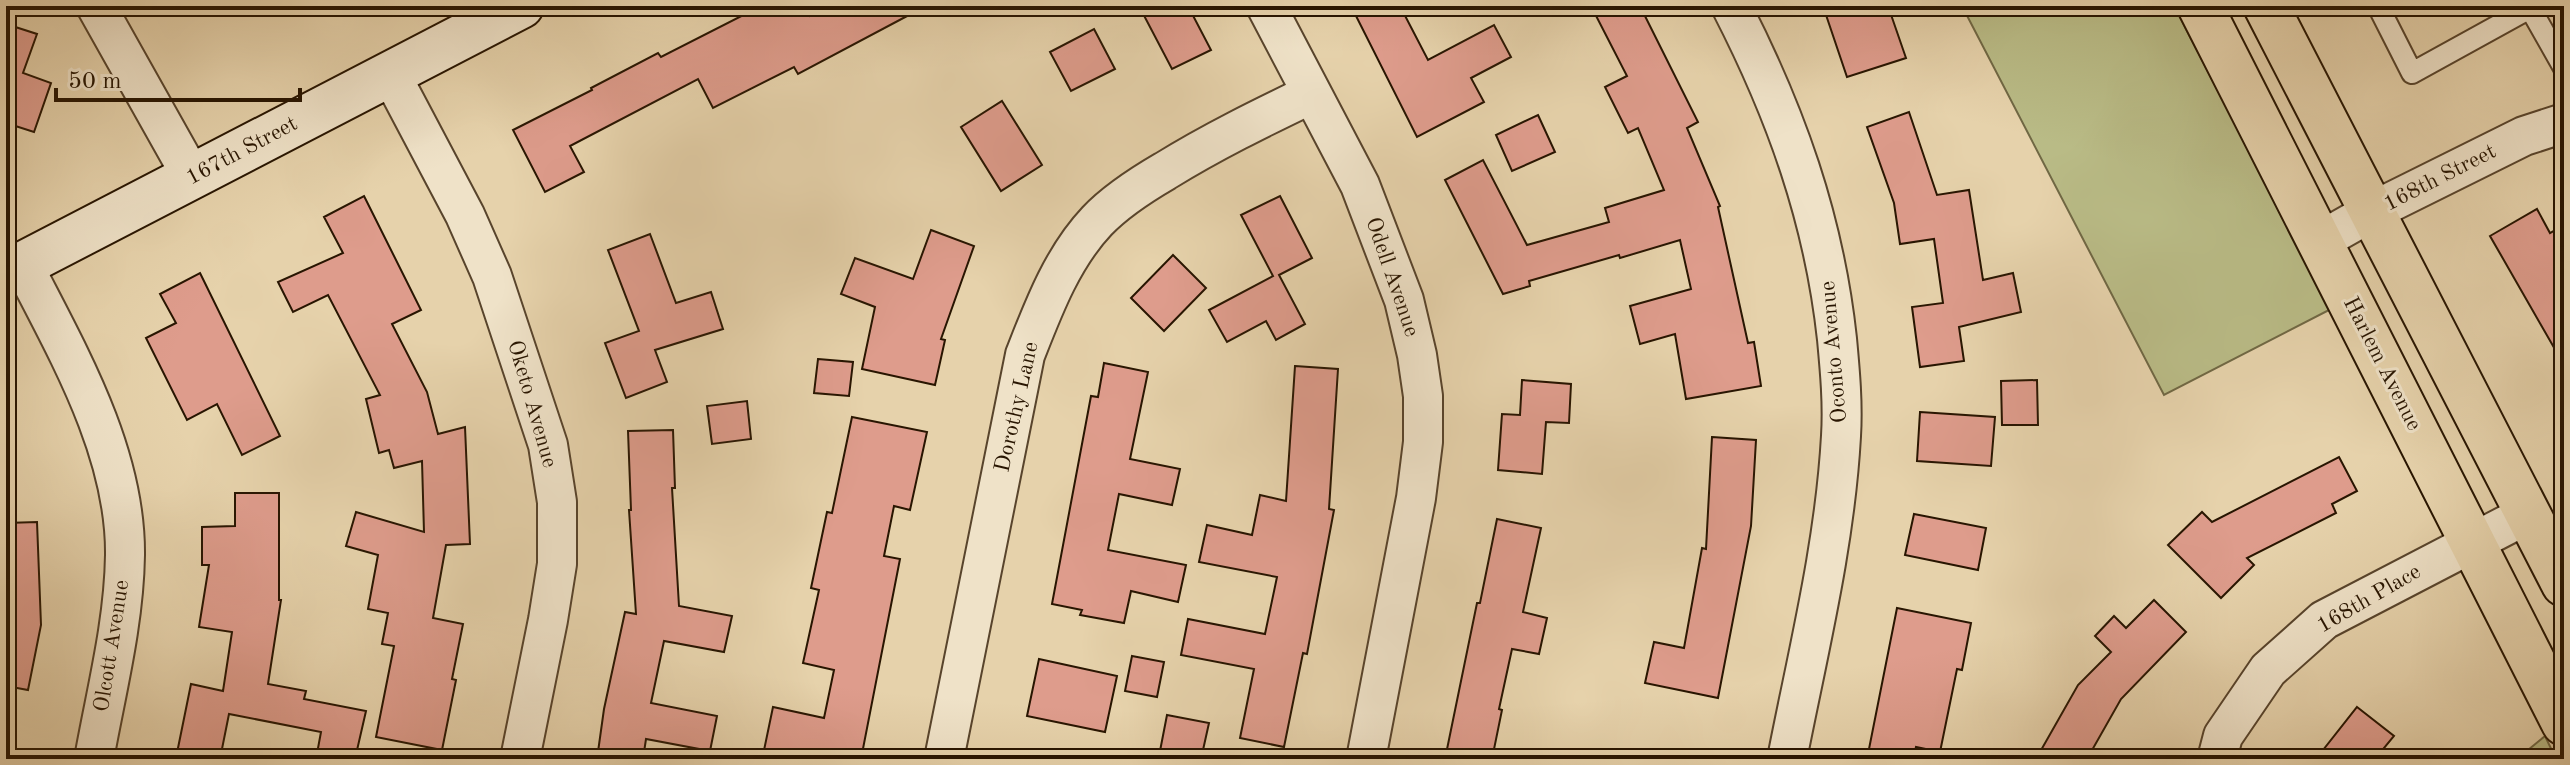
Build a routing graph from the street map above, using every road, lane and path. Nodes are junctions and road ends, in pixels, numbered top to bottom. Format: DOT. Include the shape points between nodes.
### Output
graph roads {
  1 [pos="96,6"];
  2 [pos="521,6"];
  3 [pos="1266,6"];
  4 [pos="1731,6"];
  5 [pos="2200,6"];
  6 [pos="2266,6"];
  7 [pos="2378,6"];
  8 [pos="2530,7"];
  9 [pos="2564,68"];
  10 [pos="390,73"];
  11 [pos="1311,94"];
  12 [pos="2564,123"];
  13 [pos="192,177"];
  14 [pos="2373,211"];
  15 [pos="2320,241"];
  16 [pos="14,269"];
  17 [pos="2528,514"];
  18 [pos="2472,542"];
  19 [pos="2564,584"];
  20 [pos="2564,723"];
  21 [pos="94,759"];
  22 [pos="520,759"];
  23 [pos="944,759"];
  24 [pos="1366,759"];
  25 [pos="1787,759"];
  26 [pos="2217,759"];
  1 -- 13 [label="street"];
  2 -- 10 [label="street, 167th Street"];
  3 -- 11 [label="street, Odell Avenue"];
  4 -- 25 [label="street, Oconto Avenue" via="1793,143 1828,272 1840,374 1841,435 1831,529"];
  5 -- 15 [label="main road, Harlem Avenue"];
  6 -- 14 [label="main road"];
  7 -- 8 [label="lane" via="2412,73"];
  8 -- 9 [label="lane"];
  10 -- 13 [label="street, 167th Street"];
  10 -- 22 [label="street, Oketo Avenue" via="492,276 548,445 557,502 557,564"];
  11 -- 23 [label="street, Dorothy Lane" via="1207,145 1135,189 1096,222 1069,259 1025,355"];
  11 -- 24 [label="street, Odell Avenue" via="1360,185 1404,300 1423,396 1416,498"];
  12 -- 14 [label="street, 168th Street" via="2524,136"];
  13 -- 16 [label="street, 167th Street"];
  14 -- 15 [label="street, 168th Street"];
  14 -- 17 [label="main road"];
  15 -- 18 [label="main road, Harlem Avenue"];
  16 -- 21 [label="street, Olcott Avenue" via="83,384 119,496 125,552 122,610"];
  17 -- 18 [label="street, 168th Place"];
  17 -- 19 [label="main road"];
  18 -- 20 [label="main road, Harlem Avenue"];
  18 -- 26 [label="street, 168th Place" via="2324,620 2268,670 2223,736"];
}
